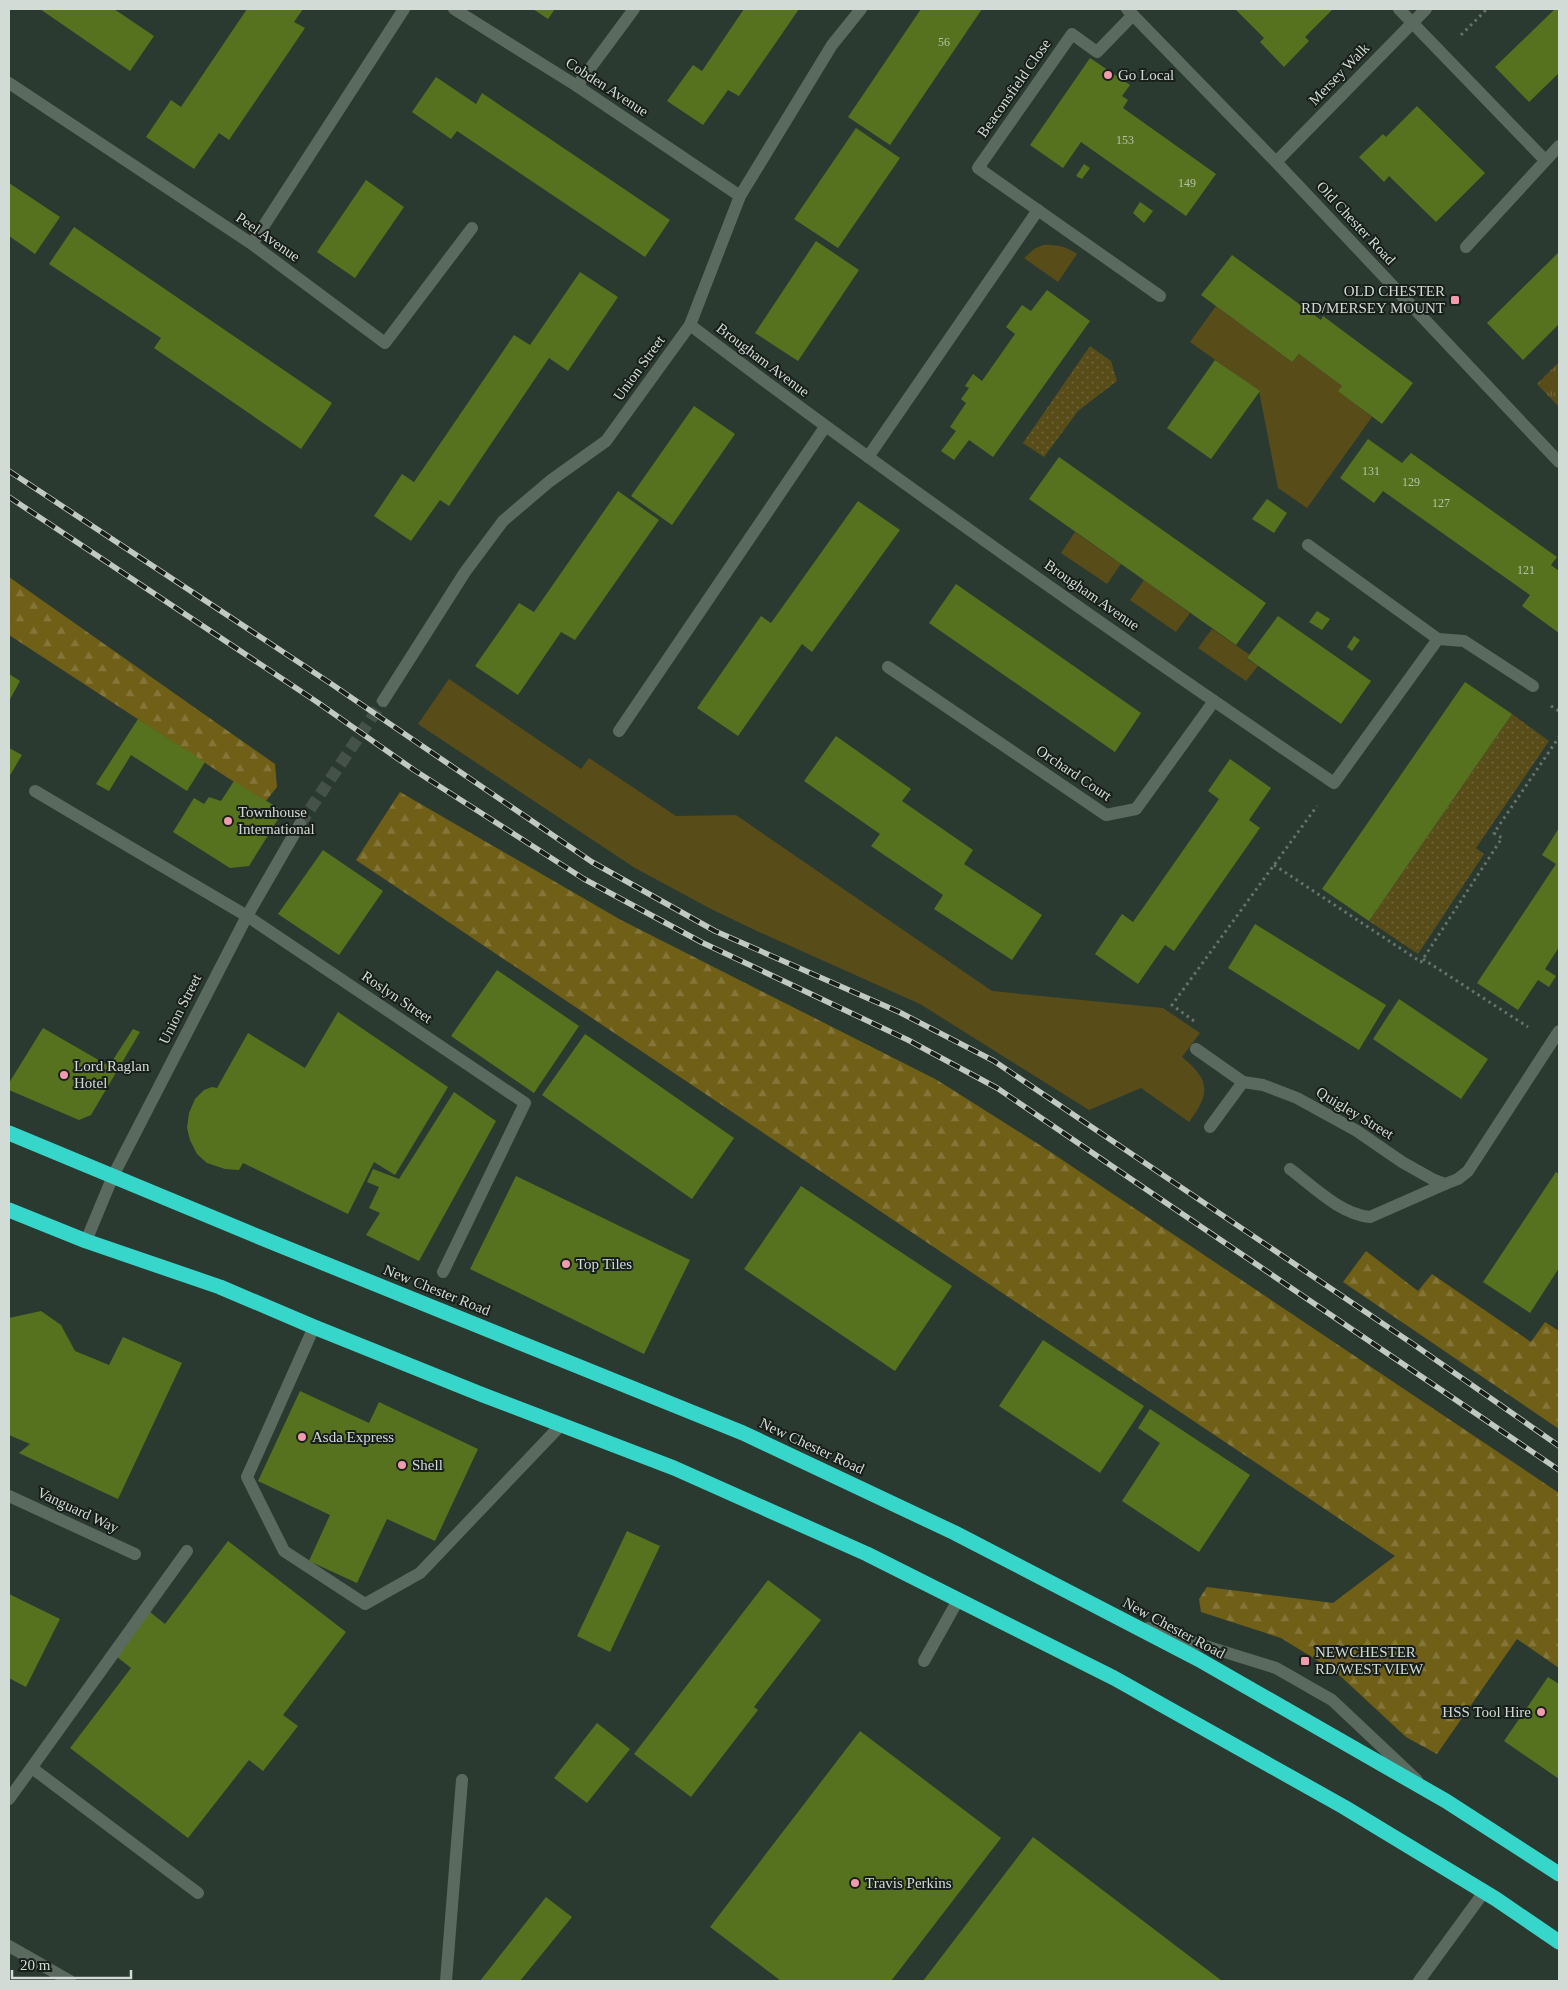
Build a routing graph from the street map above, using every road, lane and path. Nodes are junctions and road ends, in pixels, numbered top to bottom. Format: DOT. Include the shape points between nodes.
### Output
graph roads {
  1 [pos="404,9"];
  2 [pos="454,9"];
  3 [pos="634,9"];
  4 [pos="861,9"];
  5 [pos="1399,9"];
  6 [pos="1426,9"];
  7 [pos="1487,9"];
  8 [pos="1130,12"];
  9 [pos="1412,22"];
  10 [pos="1442,53"];
  11 [pos="9,83"];
  12 [pos="577,86"];
  13 [pos="1559,146"];
  14 [pos="1545,160"];
  15 [pos="1276,162"];
  16 [pos="740,196"];
  17 [pos="1038,210"];
  18 [pos="472,228"];
  19 [pos="252,244"];
  20 [pos="1466,247"];
  21 [pos="1160,296"];
  22 [pos="690,325"];
  23 [pos="825,427"];
  24 [pos="868,457"];
  25 [pos="1559,462"];
  26 [pos="1308,546"];
  27 [pos="1438,639"];
  28 [pos="888,667"];
  29 [pos="1533,686"];
  30 [pos="383,701"];
  31 [pos="1214,701"];
  32 [pos="619,731"];
  33 [pos="1559,737"];
  34 [pos="1334,783"];
  35 [pos="35,791"];
  36 [pos="300,824"];
  37 [pos="1274,865"];
  38 [pos="247,916"];
  39 [pos="1423,959"];
  40 [pos="1559,1031"];
  41 [pos="1552,1042"];
  42 [pos="1196,1049"];
  43 [pos="1243,1082"];
  44 [pos="1210,1127"];
  45 [pos="9,1133"];
  46 [pos="1290,1169"];
  47 [pos="113,1176"];
  48 [pos="1445,1184"];
  49 [pos="9,1210"];
  50 [pos="86,1241"];
  51 [pos="444,1272"];
  52 [pos="314,1327"];
  53 [pos="561,1425"];
  54 [pos="9,1496"];
  55 [pos="187,1551"];
  56 [pos="134,1554"];
  57 [pos="958,1600"];
  58 [pos="1119,1619"];
  59 [pos="924,1661"];
  60 [pos="32,1768"];
  61 [pos="462,1780"];
  62 [pos="1428,1791"];
  63 [pos="9,1799"];
  64 [pos="1559,1874"];
  65 [pos="1484,1892"];
  66 [pos="198,1893"];
  67 [pos="1559,1942"];
  68 [pos="9,1946"];
  69 [pos="70,1981"];
  70 [pos="446,1981"];
  71 [pos="1419,1981"];
  1 -- 19 [label="street"];
  2 -- 12 [label="street, Cobden Avenue"];
  3 -- 12 [label="street"];
  4 -- 16 [label="street, Union Street" via="832,45"];
  5 -- 9 [label="street"];
  6 -- 9 [label="street, Mersey Walk"];
  7 -- 10 [label="path"];
  8 -- 15 [label="street, Old Chester Road"];
  8 -- 17 [label="street, Beaconsfield Close" via="1097,52 1072,34 978,168"];
  9 -- 10 [label="street"];
  9 -- 15 [label="street, Mersey Walk"];
  10 -- 14 [label="street"];
  11 -- 19 [label="street, Peel Avenue"];
  12 -- 16 [label="street, Cobden Avenue"];
  13 -- 14 [label="street"];
  14 -- 20 [label="street"];
  15 -- 25 [label="street, Old Chester Road"];
  16 -- 22 [label="street, Union Street"];
  17 -- 21 [label="street, Beaconsfield Close"];
  17 -- 24 [label="street"];
  18 -- 19 [label="street, Peel Avenue" via="385,344"];
  22 -- 23 [label="street, Brougham Avenue"];
  22 -- 30 [label="street, Union Street" via="606,441 550,480 503,521 465,572"];
  23 -- 24 [label="street, Brougham Avenue"];
  23 -- 32 [label="street"];
  24 -- 31 [label="street, Brougham Avenue"];
  26 -- 27 [label="street"];
  27 -- 29 [label="street" via="1464,640"];
  27 -- 34 [label="street"];
  28 -- 31 [label="street, Orchard Court" via="1106,815 1136,809"];
  31 -- 34 [label="street, Brougham Avenue"];
  33 -- 39 [label="path" via="1494,833 1502,838"];
  34 -- 37 [label="path"];
  35 -- 38 [label="street, Roslyn Street"];
  36 -- 38 [label="street, Union Street"];
  37 -- 39 [label="path" via="1421,962"];
  37 -- 42 [label="path" via="1172,1005 1210,1032"];
  38 -- 47 [label="street, Union Street"];
  38 -- 51 [label="street, Roslyn Street" via="525,1103"];
  39 -- 41 [label="path"];
  40 -- 41 [label="street"];
  41 -- 48 [label="street" via="1468,1171"];
  42 -- 43 [label="street, Quigley Street"];
  43 -- 44 [label="street"];
  43 -- 48 [label="street, Quigley Street" via="1262,1085 1297,1098 1402,1162"];
  45 -- 47 [label="highway, New Chester Road"];
  46 -- 48 [label="street" via="1357,1216 1370,1217"];
  47 -- 50 [label="street, Union Street"];
  47 -- 58 [label="highway, New Chester Road" via="743,1432 955,1533"];
  49 -- 50 [label="highway"];
  50 -- 52 [label="highway" via="220,1287"];
  52 -- 53 [label="highway"];
  52 -- 53 [label="street" via="246,1477 284,1551 365,1604 420,1573"];
  53 -- 57 [label="highway" via="674,1468 867,1554"];
  54 -- 56 [label="street, Vanguard Way"];
  55 -- 60 [label="street"];
  57 -- 59 [label="street"];
  57 -- 65 [label="highway" via="1122,1683 1344,1807"];
  58 -- 62 [label="highway, New Chester Road" via="1198,1659"];
  58 -- 62 [label="street" via="1276,1668 1332,1700"];
  60 -- 63 [label="street"];
  60 -- 66 [label="street"];
  61 -- 70 [label="street"];
  62 -- 64 [label="highway, New Chester Road"];
  65 -- 67 [label="highway"];
  65 -- 71 [label="street"];
  68 -- 69 [label="street"];
}
